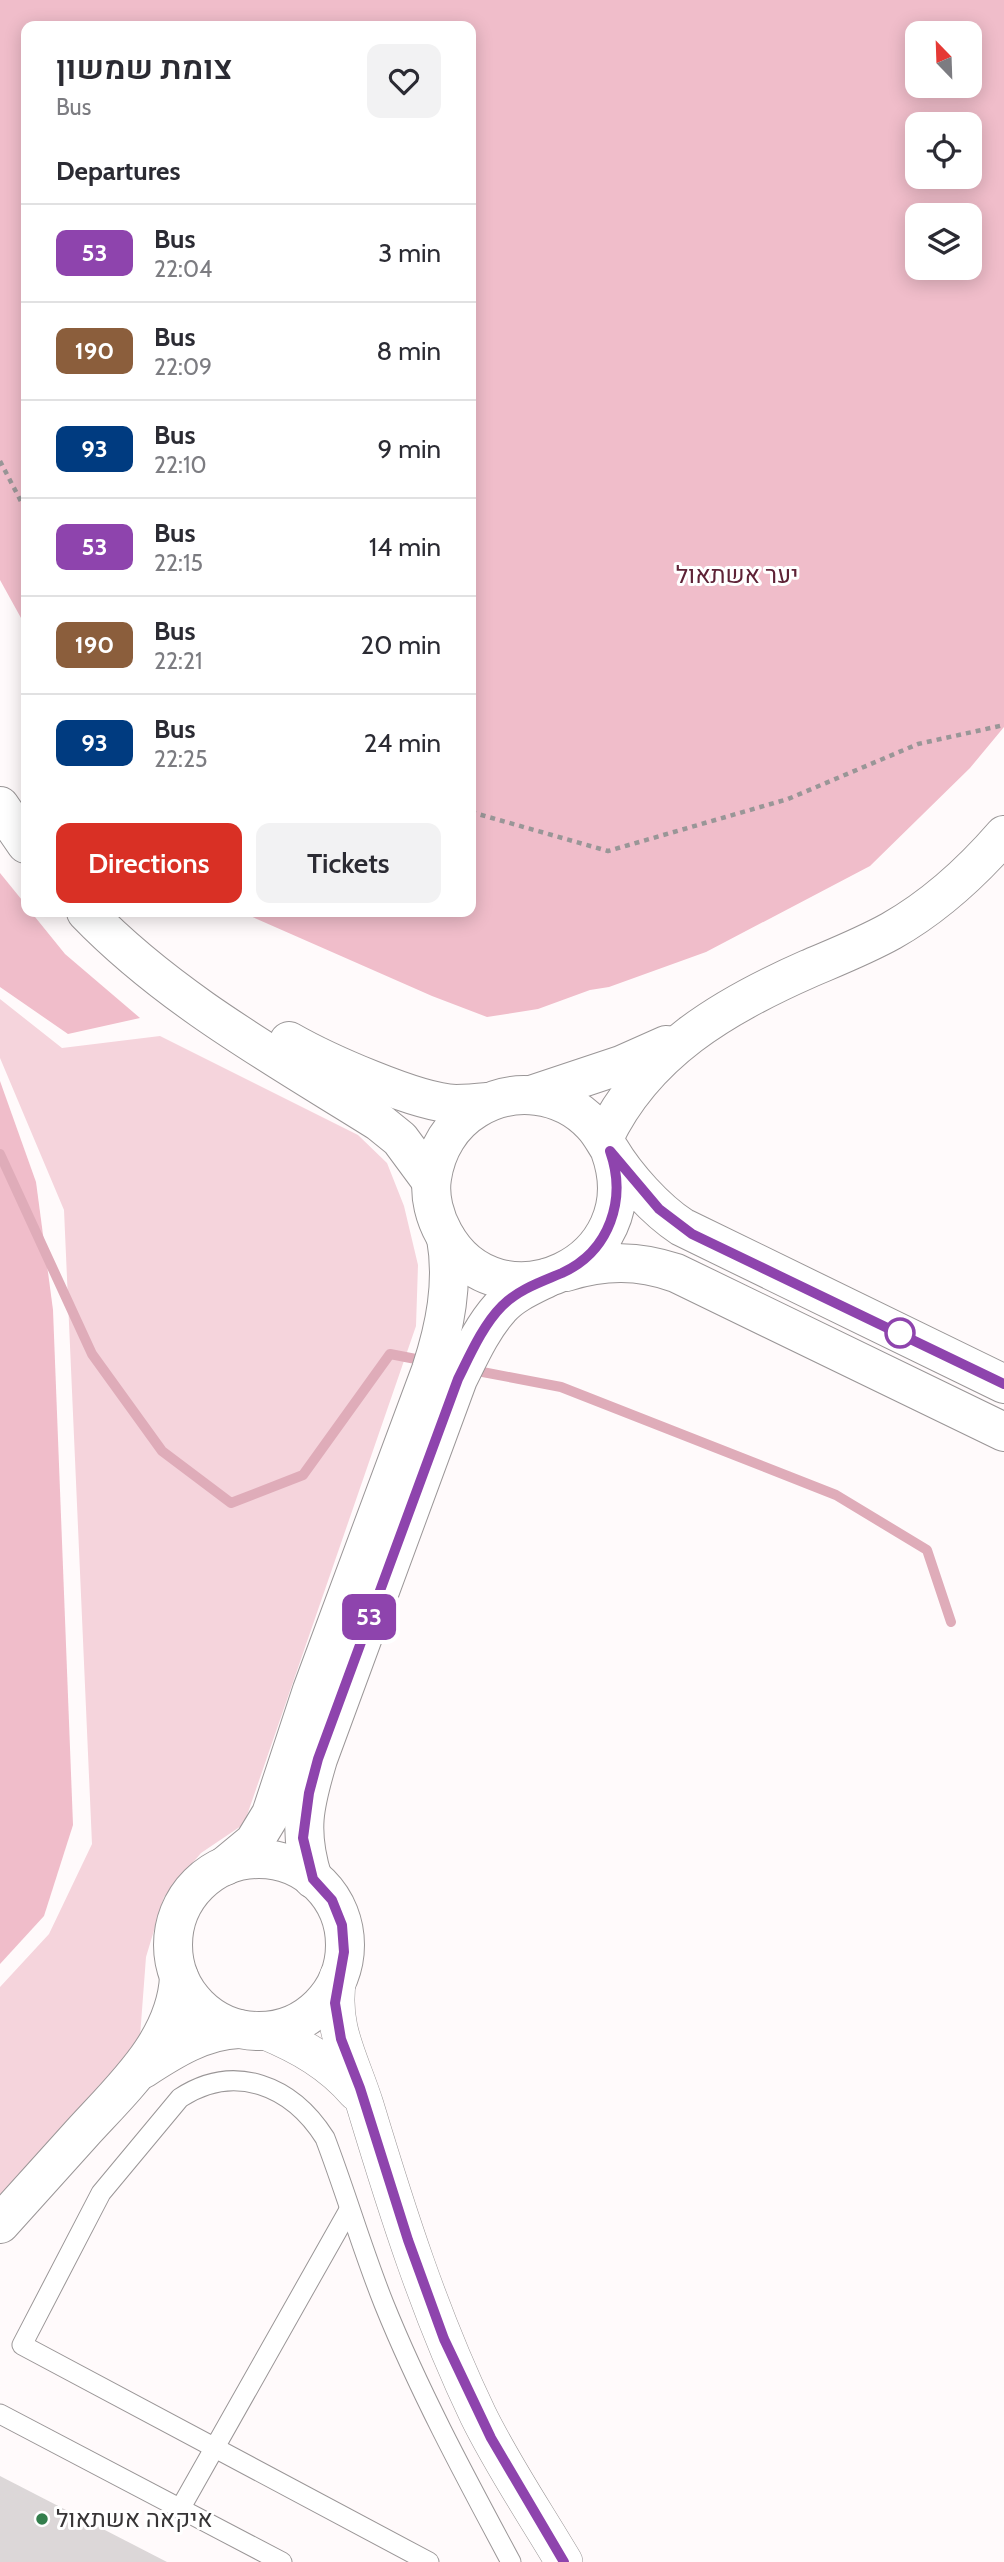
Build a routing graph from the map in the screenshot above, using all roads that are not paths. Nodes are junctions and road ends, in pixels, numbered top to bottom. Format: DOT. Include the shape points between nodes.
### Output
graph roads {
  1 [pos="0,791"];
  2 [pos="0,806"];
  3 [pos="21,818"];
  4 [pos="1004,835"];
  5 [pos="21,837"];
  6 [pos="91,917"];
  7 [pos="112,917"];
  8 [pos="699,1028"];
  9 [pos="531,1095"];
  10 [pos="488,1102"];
  11 [pos="607,1144"];
  12 [pos="431,1181"];
  13 [pos="446,1238"];
  14 [pos="554,1276"];
  15 [pos="450,1361"];
  16 [pos="1004,1384"];
  17 [pos="1004,1432"];
  18 [pos="225,1866"];
  19 [pos="313,1879"];
  20 [pos="179,1977"];
  21 [pos="338,1977"];
  22 [pos="252,2030"];
  23 [pos="138,2071"];
  24 [pos="364,2102"];
  25 [pos="349,2210"];
  26 [pos="0,2224"];
  27 [pos="0,2414"];
  28 [pos="214,2447"];
  29 [pos="180,2508"];
  30 [pos="282,2562"];
  31 [pos="429,2562"];
  32 [pos="511,2562"];
  33 [pos="564,2562"];
  1 -- 3 [label="main road"];
  2 -- 5 [label="main road"];
  4 -- 8 [label="main road" via="969,874 916,915"];
  6 -- 12 [label="main road" via="161,979 235,1032 379,1122 400,1139"];
  7 -- 10 [label="main road" via="179,972 295,1044 421,1096 454,1104"];
  8 -- 9 [label="main road" via="621,1065"];
  8 -- 11 [label="main road" via="664,1055 624,1100"];
  9 -- 10 [label="main road"];
  9 -- 11 [label="main road" via="573,1108"];
  10 -- 12 [label="main road" via="453,1128 438,1153"];
  11 -- 14 [label="main road" via="618,1180 611,1222 596,1247"];
  11 -- 16 [label="main road" via="659,1209 692,1234"];
  12 -- 13 [label="main road" via="434,1210"];
  13 -- 14 [label="main road" via="465,1260 489,1274 517,1281"];
  13 -- 15 [label="main road"];
  14 -- 15 [label="main road" via="501,1307"];
  14 -- 17 [label="main road" via="617,1262 676,1273"];
  15 -- 18 [label="main road" via="312,1690 271,1814 254,1842"];
  15 -- 19 [label="main road" via="315,1770 303,1838"];
  18 -- 19 [label="main road" via="265,1860 291,1866"];
  18 -- 20 [label="main road" via="202,1881 179,1914 173,1939"];
  19 -- 21 [label="main road" via="332,1900 342,1925 344,1952"];
  20 -- 22 [label="main road" via="204,2011 226,2025"];
  20 -- 23 [label="main road" via="169,2019"];
  21 -- 22 [label="main road" via="315,2010 292,2024"];
  21 -- 24 [label="street" via="338,2028"];
  22 -- 23 [label="main road" via="212,2032"];
  22 -- 24 [label="street" via="293,2043 327,2063"];
  23 -- 26 [label="main road"];
  24 -- 33 [label="street" via="448,2349 496,2448"];
  25 -- 28 [label="lane"];
  25 -- 28 [label="lane" via="325,2138 314,2120 283,2094 228,2080 210,2082 180,2098 101,2193 22,2345"];
  25 -- 32 [label="lane" via="424,2395"];
  27 -- 29 [label="lane"];
  28 -- 29 [label="lane"];
  28 -- 31 [label="lane"];
  29 -- 30 [label="lane"];
}
